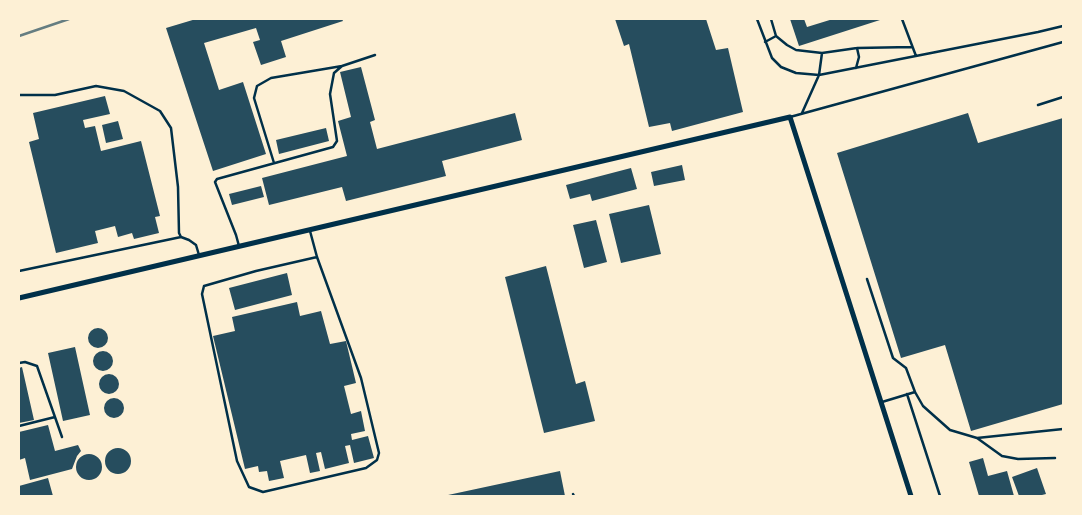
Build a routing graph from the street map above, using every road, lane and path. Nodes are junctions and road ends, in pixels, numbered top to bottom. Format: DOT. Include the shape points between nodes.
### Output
graph roads {
  1 [pos="757,19"];
  2 [pos="771,19"];
  3 [pos="902,19"];
  4 [pos="1063,26"];
  5 [pos="776,36"];
  6 [pos="765,42"];
  7 [pos="1063,42"];
  8 [pos="912,47"];
  9 [pos="857,48"];
  10 [pos="822,53"];
  11 [pos="375,55"];
  12 [pos="916,56"];
  13 [pos="342,66"];
  14 [pos="856,68"];
  15 [pos="820,75"];
  16 [pos="19,95"];
  17 [pos="1063,97"];
  18 [pos="1038,105"];
  19 [pos="802,113"];
  20 [pos="790,117"];
  21 [pos="274,163"];
  22 [pos="310,229"];
  23 [pos="181,237"];
  24 [pos="239,246"];
  25 [pos="199,256"];
  26 [pos="316,256"];
  27 [pos="19,271"];
  28 [pos="867,279"];
  29 [pos="19,298"];
  30 [pos="19,363"];
  31 [pos="915,392"];
  32 [pos="907,394"];
  33 [pos="880,403"];
  34 [pos="55,417"];
  35 [pos="19,426"];
  36 [pos="1063,429"];
  37 [pos="62,437"];
  38 [pos="977,438"];
  39 [pos="1055,458"];
  40 [pos="911,496"];
  41 [pos="940,496"];
  1 -- 6 [label="lane"];
  2 -- 5 [label="lane"];
  3 -- 8 [label="lane"];
  4 -- 12 [label="lane"];
  5 -- 6 [label="lane"];
  5 -- 10 [label="lane" via="796,50"];
  6 -- 15 [label="lane" via="780,67 796,73"];
  7 -- 19 [label="lane"];
  8 -- 9 [label="lane"];
  8 -- 12 [label="lane"];
  9 -- 10 [label="lane"];
  9 -- 14 [label="lane"];
  10 -- 15 [label="lane"];
  11 -- 13 [label="lane"];
  12 -- 14 [label="lane"];
  13 -- 21 [label="lane" via="334,73 330,94 337,141 333,147"];
  13 -- 21 [label="lane" via="271,78 257,86 254,98"];
  14 -- 15 [label="lane"];
  15 -- 19 [label="lane"];
  16 -- 23 [label="lane" via="55,95 96,86 124,90 160,111 172,128"];
  17 -- 18 [label="lane"];
  19 -- 20 [label="lane"];
  20 -- 22 [label="street"];
  20 -- 33 [label="street"];
  21 -- 24 [label="lane" via="215,182"];
  22 -- 24 [label="street"];
  22 -- 26 [label="lane"];
  23 -- 25 [label="lane" via="196,245"];
  23 -- 27 [label="lane"];
  24 -- 25 [label="street"];
  25 -- 29 [label="street"];
  26 -- 26 [label="lane" via="361,378 379,453 377,460 366,468 262,492 249,487 237,461 202,294 204,286"];
  28 -- 31 [label="lane" via="893,358 906,368"];
  30 -- 34 [label="lane" via="37,366"];
  31 -- 32 [label="lane"];
  31 -- 38 [label="lane" via="923,406 950,430"];
  32 -- 33 [label="lane"];
  32 -- 41 [label="lane"];
  33 -- 40 [label="street"];
  34 -- 35 [label="lane"];
  34 -- 37 [label="lane"];
  36 -- 38 [label="lane"];
  38 -- 39 [label="lane" via="1002,456"];
}
